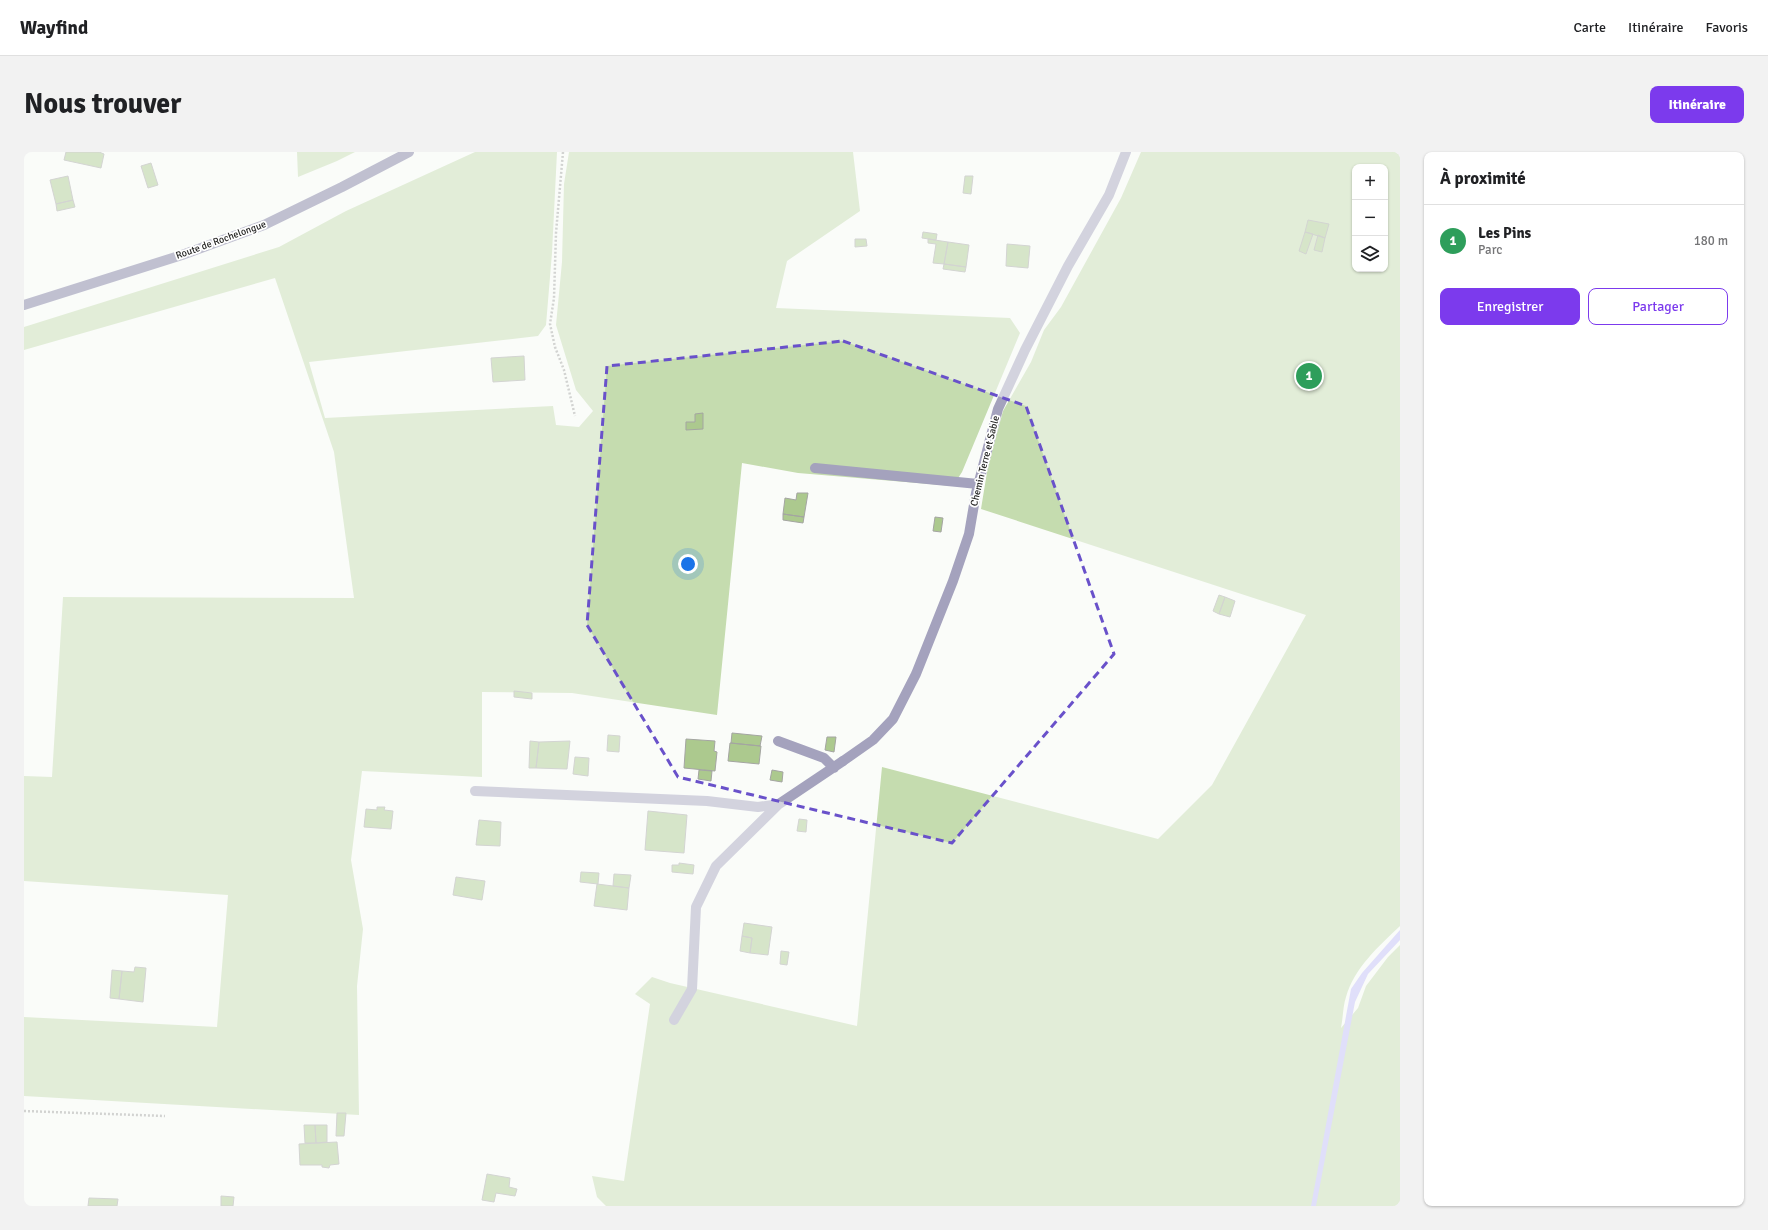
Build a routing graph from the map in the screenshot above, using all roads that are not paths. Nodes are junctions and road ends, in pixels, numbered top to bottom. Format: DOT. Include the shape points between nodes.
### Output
graph roads {
  1 [pos="409,152"];
  2 [pos="1126,152"];
  3 [pos="24,305"];
  4 [pos="815,468"];
  5 [pos="978,484"];
  6 [pos="778,741"];
  7 [pos="834,768"];
  8 [pos="475,790"];
  9 [pos="779,804"];
  10 [pos="674,1020"];
  1 -- 3 [label="main road, Route de Rochelongue" via="264,225 182,256"];
  2 -- 5 [label="street, Chemin Terre et Sable" via="1109,194 1068,266 998,409"];
  4 -- 5 [label="street"];
  5 -- 7 [label="street, Chemin Terre et Sable" via="969,534 916,674 893,719 873,740"];
  6 -- 7 [label="street" via="824,758"];
  7 -- 9 [label="street, Chemin Terre et Sable"];
  8 -- 9 [label="street" via="707,801 758,808"];
  9 -- 10 [label="street" via="716,866 696,907 692,989"];
}
